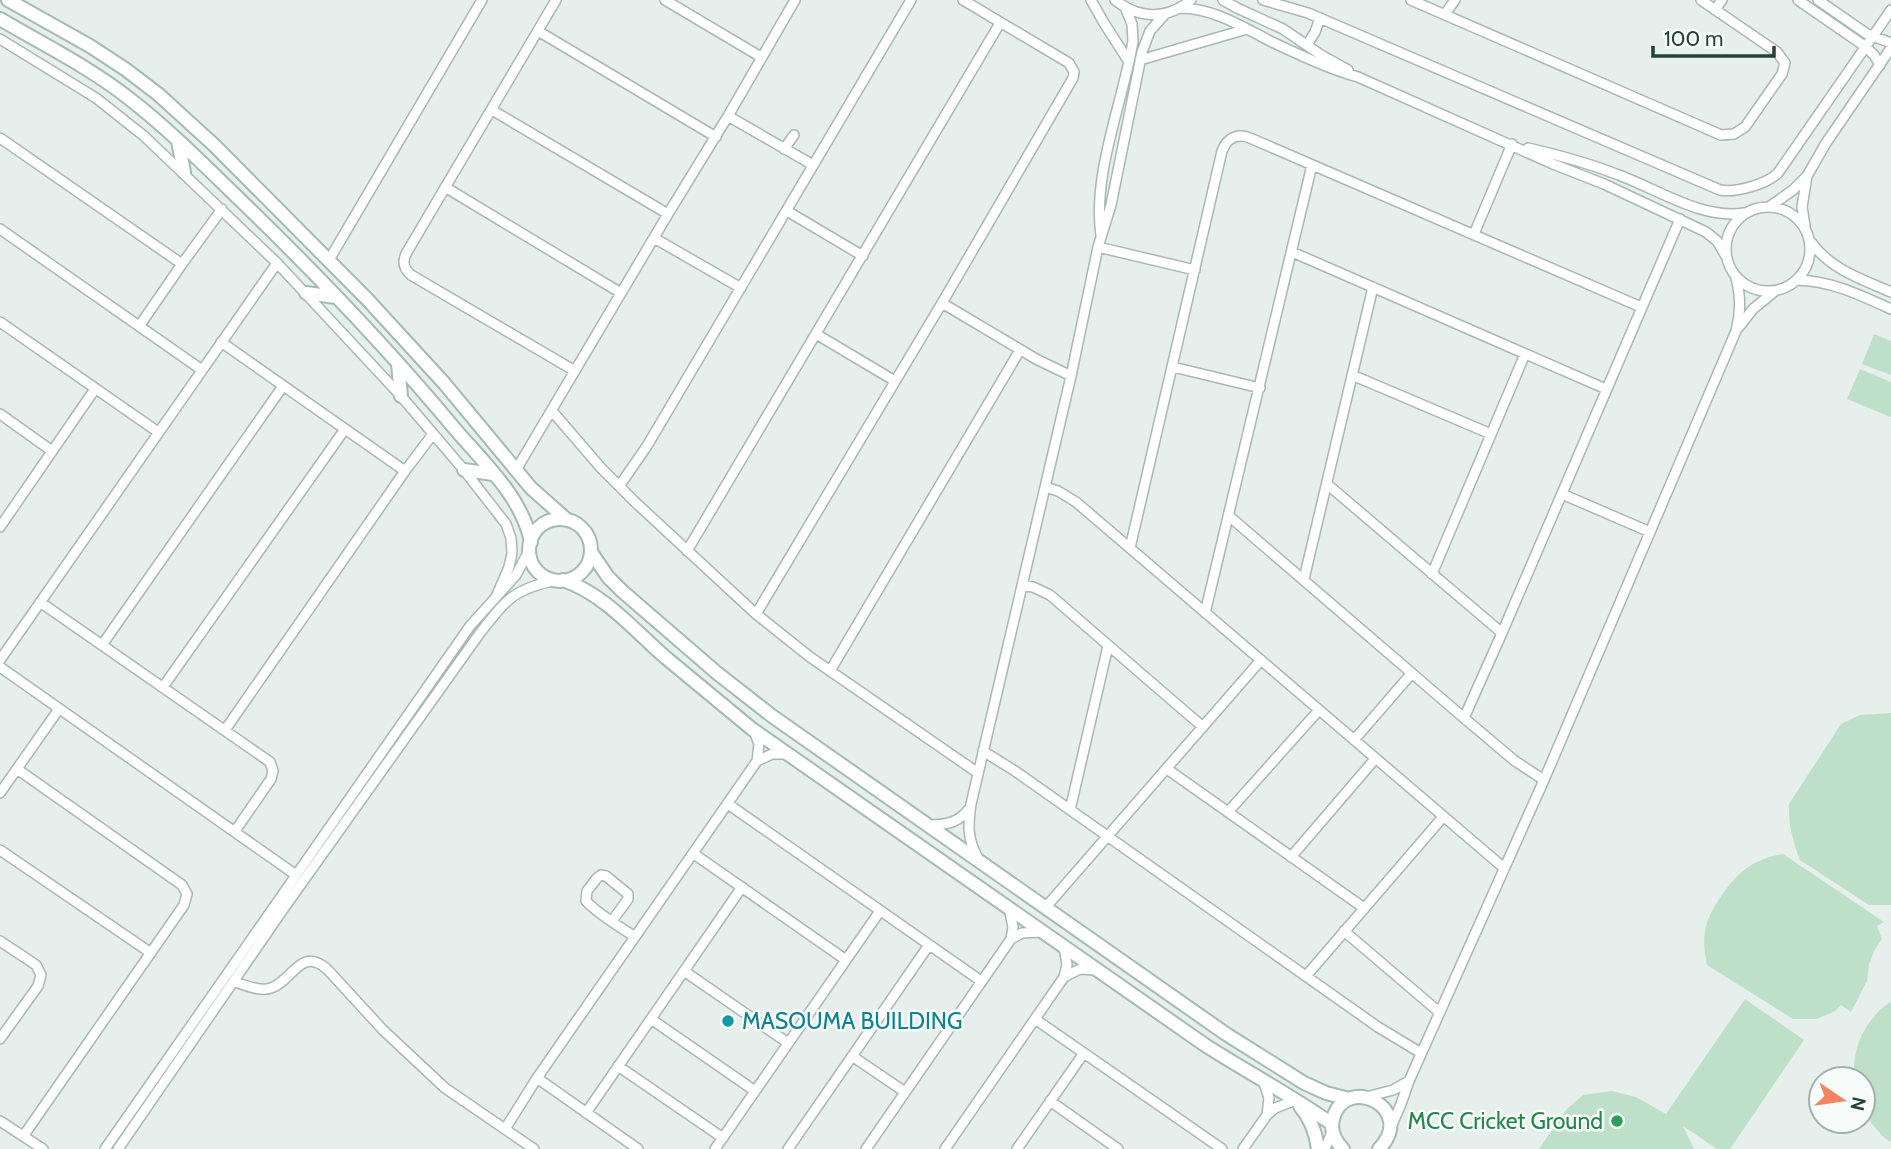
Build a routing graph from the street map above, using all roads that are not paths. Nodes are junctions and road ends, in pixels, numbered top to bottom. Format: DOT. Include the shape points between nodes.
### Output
graph roads {
  1 [pos="8,0"];
  2 [pos="482,0"];
  3 [pos="556,0"];
  4 [pos="665,0"];
  5 [pos="795,0"];
  6 [pos="911,0"];
  7 [pos="963,0"];
  8 [pos="1091,0"];
  9 [pos="1115,0"];
  10 [pos="1191,0"];
  11 [pos="1223,0"];
  12 [pos="1262,0"];
  13 [pos="1411,0"];
  14 [pos="1455,0"];
  15 [pos="1701,0"];
  16 [pos="1722,0"];
  17 [pos="1798,0"];
  18 [pos="1818,0"];
  19 [pos="1829,3"];
  20 [pos="1125,7"];
  21 [pos="1180,8"];
  22 [pos="1715,10"];
  23 [pos="1891,10"];
  24 [pos="1244,11"];
  25 [pos="1165,14"];
  26 [pos="1444,14"];
  27 [pos="1320,18"];
  28 [pos="0,19"];
  29 [pos="1000,23"];
  30 [pos="1247,29"];
  31 [pos="538,31"];
  32 [pos="1872,37"];
  33 [pos="0,39"];
  34 [pos="1307,45"];
  35 [pos="1891,45"];
  36 [pos="1866,47"];
  37 [pos="761,57"];
  38 [pos="1140,60"];
  39 [pos="1129,62"];
  40 [pos="1880,65"];
  41 [pos="1358,77"];
  42 [pos="492,110"];
  43 [pos="728,116"];
  44 [pos="794,135"];
  45 [pos="716,137"];
  46 [pos="0,138"];
  47 [pos="178,141"];
  48 [pos="1513,144"];
  49 [pos="784,149"];
  50 [pos="813,165"];
  51 [pos="1312,165"];
  52 [pos="184,172"];
  53 [pos="1807,176"];
  54 [pos="445,187"];
  55 [pos="1769,206"];
  56 [pos="222,209"];
  57 [pos="787,211"];
  58 [pos="1749,211"];
  59 [pos="668,214"];
  60 [pos="1680,219"];
  61 [pos="1805,228"];
  62 [pos="0,231"];
  63 [pos="1474,234"];
  64 [pos="1101,236"];
  65 [pos="654,238"];
  66 [pos="1810,242"];
  67 [pos="1098,247"];
  68 [pos="1292,252"];
  69 [pos="863,256"];
  70 [pos="1727,258"];
  71 [pos="329,260"];
  72 [pos="277,263"];
  73 [pos="181,264"];
  74 [pos="1195,270"];
  75 [pos="1735,275"];
  76 [pos="1797,280"];
  77 [pos="1373,287"];
  78 [pos="741,288"];
  79 [pos="1775,291"];
  80 [pos="1891,292"];
  81 [pos="306,293"];
  82 [pos="621,293"];
  83 [pos="336,297"];
  84 [pos="942,303"];
  85 [pos="1641,307"];
  86 [pos="1891,309"];
  87 [pos="0,322"];
  88 [pos="140,326"];
  89 [pos="1736,331"];
  90 [pos="816,334"];
  91 [pos="221,342"];
  92 [pos="1020,350"];
  93 [pos="1525,354"];
  94 [pos="398,363"];
  95 [pos="1172,367"];
  96 [pos="202,370"];
  97 [pos="575,371"];
  98 [pos="1352,375"];
  99 [pos="1071,376"];
  100 [pos="895,381"];
  101 [pos="283,386"];
  102 [pos="95,388"];
  103 [pos="1259,388"];
  104 [pos="1606,389"];
  105 [pos="401,396"];
  106 [pos="552,411"];
  107 [pos="0,414"];
  108 [pos="345,429"];
  109 [pos="158,432"];
  110 [pos="433,434"];
  111 [pos="1491,434"];
  112 [pos="52,451"];
  113 [pos="464,470"];
  114 [pos="516,470"];
  115 [pos="405,471"];
  116 [pos="493,474"];
  117 [pos="1327,484"];
  118 [pos="620,485"];
  119 [pos="1045,487"];
  120 [pos="1562,494"];
  121 [pos="1229,516"];
  122 [pos="566,519"];
  123 [pos="0,527"];
  124 [pos="1650,532"];
  125 [pos="530,546"];
  126 [pos="1130,548"];
  127 [pos="687,551"];
  128 [pos="591,552"];
  129 [pos="1432,574"];
  130 [pos="1304,579"];
  131 [pos="560,580"];
  132 [pos="1021,585"];
  133 [pos="496,597"];
  134 [pos="40,602"];
  135 [pos="1205,613"];
  136 [pos="755,614"];
  137 [pos="1502,633"];
  138 [pos="102,645"];
  139 [pos="1108,646"];
  140 [pos="0,660"];
  141 [pos="1261,660"];
  142 [pos="0,667"];
  143 [pos="830,671"];
  144 [pos="1412,673"];
  145 [pos="163,687"];
  146 [pos="59,709"];
  147 [pos="1319,710"];
  148 [pos="1464,718"];
  149 [pos="1203,727"];
  150 [pos="752,729"];
  151 [pos="225,730"];
  152 [pos="1354,740"];
  153 [pos="983,751"];
  154 [pos="789,754"];
  155 [pos="1375,759"];
  156 [pos="757,761"];
  157 [pos="17,769"];
  158 [pos="1167,769"];
  159 [pos="978,773"];
  160 [pos="1544,780"];
  161 [pos="0,793"];
  162 [pos="727,804"];
  163 [pos="971,804"];
  164 [pos="1070,810"];
  165 [pos="1228,812"];
  166 [pos="1443,817"];
  167 [pos="928,825"];
  168 [pos="234,831"];
  169 [pos="1108,838"];
  170 [pos="0,850"];
  171 [pos="694,854"];
  172 [pos="1291,857"];
  173 [pos="979,862"];
  174 [pos="1504,868"];
  175 [pos="296,875"];
  176 [pos="742,887"];
  177 [pos="1009,908"];
  178 [pos="1045,908"];
  179 [pos="1364,908"];
  180 [pos="880,911"];
  181 [pos="612,921"];
  182 [pos="1344,931"];
  183 [pos="1042,932"];
  184 [pos="635,937"];
  185 [pos="1011,939"];
  186 [pos="0,941"];
  187 [pos="929,945"];
  188 [pos="1064,947"];
  189 [pos="151,953"];
  190 [pos="846,960"];
  191 [pos="1098,970"];
  192 [pos="684,971"];
  193 [pos="1064,976"];
  194 [pos="1306,976"];
  195 [pos="981,981"];
  196 [pos="234,982"];
  197 [pos="1439,1012"];
  198 [pos="651,1019"];
  199 [pos="1035,1019"];
  200 [pos="0,1039"];
  201 [pos="788,1043"];
  202 [pos="1084,1053"];
  203 [pos="1421,1054"];
  204 [pos="852,1056"];
  205 [pos="618,1066"];
  206 [pos="537,1078"];
  207 [pos="1409,1080"];
  208 [pos="1264,1083"];
  209 [pos="755,1091"];
  210 [pos="905,1092"];
  211 [pos="1366,1097"];
  212 [pos="1349,1099"];
  213 [pos="1296,1100"];
  214 [pos="1050,1101"];
  215 [pos="586,1113"];
  216 [pos="1267,1115"];
  217 [pos="0,1121"];
  218 [pos="1332,1128"];
  219 [pos="505,1129"];
  220 [pos="1390,1129"];
  221 [pos="23,1135"];
  222 [pos="723,1139"];
  223 [pos="1395,1144"];
  224 [pos="869,1148"];
  225 [pos="1247,1148"];
  226 [pos="43,1149"];
  227 [pos="105,1149"];
  228 [pos="118,1149"];
  229 [pos="534,1149"];
  230 [pos="638,1149"];
  231 [pos="715,1149"];
  232 [pos="788,1149"];
  233 [pos="944,1149"];
  234 [pos="1017,1149"];
  235 [pos="1118,1149"];
  236 [pos="1222,1149"];
  237 [pos="1318,1149"];
  238 [pos="1325,1149"];
  239 [pos="1343,1149"];
  240 [pos="1379,1149"];
  1 -- 71 [label="street" via="99,51 158,94"];
  2 -- 71 [label="street"];
  3 -- 31 [label="street"];
  4 -- 37 [label="street"];
  5 -- 37 [label="street"];
  6 -- 50 [label="street"];
  7 -- 29 [label="street"];
  8 -- 39 [label="street"];
  9 -- 20 [label="street"];
  10 -- 21 [label="street"];
  11 -- 24 [label="street"];
  12 -- 24 [label="street"];
  12 -- 27 [label="street"];
  13 -- 26 [label="street"];
  14 -- 26 [label="street"];
  15 -- 22 [label="street"];
  16 -- 22 [label="street"];
  17 -- 36 [label="street"];
  18 -- 19 [label="street"];
  19 -- 32 [label="street"];
  20 -- 25 [label="street" via="1144,15"];
  20 -- 39 [label="street" via="1133,32"];
  21 -- 25 [label="street"];
  21 -- 30 [label="street" via="1213,14"];
  22 -- 26 [label="street" via="1777,52 1785,63 1745,127 1730,135 1721,135"];
  23 -- 32 [label="street"];
  24 -- 34 [label="street"];
  25 -- 38 [label="street" via="1150,31"];
  27 -- 34 [label="street"];
  27 -- 36 [label="street" via="1729,191 1776,176"];
  28 -- 47 [label="street" via="101,78"];
  29 -- 69 [label="street"];
  29 -- 84 [label="street" via="1069,63 1073,78"];
  30 -- 38 [label="street"];
  30 -- 41 [label="street"];
  31 -- 42 [label="street"];
  31 -- 45 [label="street"];
  32 -- 35 [label="street"];
  32 -- 36 [label="street"];
  33 -- 52 [label="street" via="110,108"];
  34 -- 41 [label="street"];
  35 -- 40 [label="street"];
  36 -- 40 [label="street"];
  37 -- 43 [label="street"];
  38 -- 64 [label="street"];
  39 -- 64 [label="street" via="1100,187"];
  40 -- 53 [label="street"];
  41 -- 48 [label="street"];
  42 -- 54 [label="street"];
  42 -- 59 [label="street"];
  43 -- 45 [label="street"];
  43 -- 49 [label="street"];
  44 -- 49 [label="street"];
  45 -- 59 [label="street"];
  46 -- 73 [label="street"];
  47 -- 52 [label="street"];
  47 -- 83 [label="street"];
  48 -- 58 [label="street" via="1603,169 1705,211"];
  48 -- 60 [label="street"];
  48 -- 63 [label="street"];
  49 -- 50 [label="street"];
  50 -- 57 [label="street"];
  51 -- 63 [label="street"];
  51 -- 68 [label="street"];
  51 -- 74 [label="street" via="1246,136 1228,141"];
  52 -- 56 [label="street"];
  53 -- 55 [label="street"];
  53 -- 61 [label="street" via="1802,197"];
  54 -- 82 [label="street"];
  54 -- 97 [label="street" via="405,256 407,271"];
  55 -- 58 [label="street"];
  55 -- 61 [label="street" via="1790,212"];
  56 -- 72 [label="street"];
  56 -- 73 [label="street"];
  57 -- 69 [label="street"];
  57 -- 78 [label="street"];
  58 -- 70 [label="street" via="1728,236"];
  59 -- 65 [label="street"];
  60 -- 70 [label="street" via="1712,236"];
  60 -- 85 [label="street"];
  61 -- 66 [label="street"];
  62 -- 88 [label="street"];
  63 -- 85 [label="street"];
  64 -- 67 [label="street"];
  65 -- 78 [label="street"];
  65 -- 82 [label="street"];
  66 -- 76 [label="street" via="1809,262"];
  66 -- 80 [label="street" via="1839,269"];
  67 -- 74 [label="street"];
  67 -- 99 [label="street"];
  68 -- 77 [label="street"];
  68 -- 103 [label="street"];
  69 -- 90 [label="street"];
  70 -- 75 [label="street"];
  71 -- 114 [label="street" via="444,383"];
  72 -- 81 [label="street"];
  72 -- 91 [label="street"];
  73 -- 88 [label="street"];
  74 -- 95 [label="street"];
  75 -- 79 [label="street" via="1753,289"];
  75 -- 89 [label="street" via="1740,297"];
  76 -- 79 [label="street"];
  76 -- 86 [label="street" via="1836,285"];
  77 -- 93 [label="street"];
  77 -- 98 [label="street"];
  78 -- 118 [label="street"];
  79 -- 89 [label="street"];
  81 -- 83 [label="street"];
  81 -- 105 [label="street"];
  82 -- 97 [label="street"];
  83 -- 94 [label="street"];
  84 -- 92 [label="street"];
  84 -- 100 [label="street"];
  85 -- 104 [label="street"];
  87 -- 102 [label="street"];
  88 -- 96 [label="street"];
  89 -- 124 [label="street"];
  90 -- 100 [label="street"];
  90 -- 127 [label="street"];
  91 -- 96 [label="street"];
  91 -- 101 [label="street"];
  92 -- 99 [label="street"];
  92 -- 143 [label="street"];
  93 -- 104 [label="street"];
  93 -- 111 [label="street"];
  94 -- 105 [label="street"];
  94 -- 116 [label="street"];
  95 -- 103 [label="street"];
  95 -- 126 [label="street"];
  96 -- 109 [label="street"];
  97 -- 106 [label="street"];
  98 -- 111 [label="street"];
  98 -- 117 [label="street"];
  99 -- 119 [label="street"];
  100 -- 136 [label="street"];
  101 -- 108 [label="street"];
  101 -- 138 [label="street"];
  102 -- 109 [label="street"];
  102 -- 112 [label="street"];
  103 -- 121 [label="street"];
  104 -- 120 [label="street"];
  105 -- 110 [label="street"];
  106 -- 114 [label="street"];
  106 -- 118 [label="street"];
  107 -- 112 [label="street"];
  108 -- 115 [label="street"];
  108 -- 145 [label="street"];
  109 -- 134 [label="street"];
  110 -- 113 [label="street"];
  110 -- 115 [label="street"];
  111 -- 129 [label="street"];
  112 -- 123 [label="street"];
  113 -- 116 [label="street"];
  113 -- 133 [label="street" via="509,531 511,560"];
  114 -- 122 [label="street"];
  115 -- 151 [label="street"];
  116 -- 125 [label="street" via="522,513"];
  117 -- 129 [label="street"];
  117 -- 130 [label="street"];
  118 -- 127 [label="street"];
  119 -- 126 [label="street" via="1070,498"];
  119 -- 132 [label="street"];
  120 -- 124 [label="street"];
  120 -- 137 [label="street"];
  121 -- 130 [label="street"];
  121 -- 135 [label="street"];
  122 -- 125 [label="street" via="540,527"];
  122 -- 128 [label="street" via="582,528"];
  124 -- 160 [label="street"];
  125 -- 131 [label="street" via="537,570"];
  125 -- 133 [label="street" via="516,575"];
  126 -- 135 [label="street"];
  127 -- 136 [label="street"];
  128 -- 131 [label="street" via="582,572"];
  128 -- 167 [label="street" via="622,591 735,688"];
  129 -- 137 [label="street"];
  130 -- 144 [label="street"];
  131 -- 150 [label="street" via="601,600"];
  131 -- 196 [label="street" via="514,596 480,633"];
  132 -- 139 [label="street" via="1050,596"];
  132 -- 153 [label="street"];
  133 -- 175 [label="street" via="470,626"];
  134 -- 138 [label="street"];
  134 -- 140 [label="street"];
  135 -- 141 [label="street"];
  136 -- 143 [label="street"];
  137 -- 148 [label="street"];
  138 -- 145 [label="street"];
  139 -- 149 [label="street"];
  139 -- 164 [label="street"];
  141 -- 147 [label="street"];
  141 -- 149 [label="street"];
  142 -- 146 [label="street"];
  143 -- 159 [label="street"];
  144 -- 148 [label="street"];
  144 -- 152 [label="street"];
  145 -- 151 [label="street"];
  146 -- 157 [label="street"];
  146 -- 168 [label="street"];
  147 -- 152 [label="street"];
  147 -- 165 [label="street"];
  148 -- 160 [label="street"];
  149 -- 158 [label="street"];
  150 -- 154 [label="street"];
  150 -- 156 [label="street" via="759,744"];
  151 -- 168 [label="street" via="267,759 272,771"];
  152 -- 155 [label="street"];
  153 -- 159 [label="street"];
  153 -- 164 [label="street"];
  154 -- 156 [label="street" via="772,754"];
  154 -- 177 [label="street"];
  155 -- 166 [label="street"];
  155 -- 172 [label="street"];
  156 -- 162 [label="street"];
  157 -- 161 [label="street"];
  157 -- 189 [label="street" via="186,890 187,900"];
  158 -- 165 [label="street"];
  158 -- 169 [label="street"];
  159 -- 163 [label="street"];
  160 -- 174 [label="street"];
  162 -- 171 [label="street"];
  162 -- 180 [label="street"];
  163 -- 167 [label="street" via="955,822"];
  163 -- 173 [label="street" via="969,838"];
  164 -- 169 [label="street"];
  165 -- 172 [label="street"];
  166 -- 174 [label="street"];
  166 -- 179 [label="street"];
  167 -- 173 [label="street"];
  168 -- 175 [label="street"];
  169 -- 178 [label="street"];
  169 -- 194 [label="street"];
  170 -- 189 [label="street"];
  171 -- 176 [label="street"];
  171 -- 184 [label="street"];
  172 -- 179 [label="street"];
  173 -- 178 [label="street"];
  174 -- 197 [label="street"];
  175 -- 227 [label="street"];
  176 -- 190 [label="street"];
  176 -- 192 [label="street"];
  177 -- 183 [label="street"];
  177 -- 185 [label="street"];
  178 -- 212 [label="street" via="1271,1063 1315,1089"];
  179 -- 182 [label="street"];
  180 -- 187 [label="street"];
  180 -- 190 [label="street"];
  181 -- 181 [label="street" via="628,894 601,875 586,898"];
  181 -- 184 [label="street"];
  182 -- 194 [label="street"];
  182 -- 197 [label="street"];
  183 -- 185 [label="street" via="1029,931"];
  183 -- 188 [label="street"];
  184 -- 206 [label="street"];
  185 -- 195 [label="street"];
  186 -- 200 [label="street" via="36,965 41,975"];
  187 -- 195 [label="street"];
  187 -- 204 [label="street"];
  188 -- 191 [label="street"];
  188 -- 193 [label="street"];
  189 -- 221 [label="street"];
  190 -- 201 [label="street"];
  191 -- 193 [label="street" via="1080,969"];
  191 -- 208 [label="street"];
  192 -- 198 [label="street"];
  192 -- 201 [label="street"];
  193 -- 199 [label="street"];
  194 -- 203 [label="street"];
  195 -- 210 [label="street"];
  196 -- 219 [label="street" via="270,989 300,965 320,964 446,1088"];
  196 -- 228 [label="street"];
  197 -- 203 [label="street"];
  198 -- 205 [label="street"];
  198 -- 209 [label="street"];
  199 -- 202 [label="street"];
  199 -- 233 [label="street"];
  201 -- 209 [label="street"];
  202 -- 214 [label="street"];
  202 -- 236 [label="street"];
  203 -- 207 [label="street"];
  204 -- 210 [label="street"];
  204 -- 232 [label="street"];
  205 -- 215 [label="street"];
  205 -- 222 [label="street"];
  206 -- 215 [label="street"];
  206 -- 219 [label="street"];
  207 -- 211 [label="street"];
  207 -- 220 [label="street"];
  208 -- 213 [label="street"];
  208 -- 216 [label="street" via="1269,1098"];
  209 -- 222 [label="street"];
  210 -- 224 [label="street"];
  211 -- 212 [label="street"];
  211 -- 220 [label="street" via="1384,1107"];
  212 -- 218 [label="street" via="1337,1109"];
  213 -- 216 [label="street"];
  213 -- 218 [label="street"];
  213 -- 237 [label="street" via="1311,1122"];
  214 -- 234 [label="street"];
  214 -- 235 [label="street"];
  215 -- 230 [label="street"];
  216 -- 225 [label="street"];
  217 -- 221 [label="street"];
  218 -- 238 [label="street"];
  218 -- 239 [label="street"];
  219 -- 229 [label="street"];
  220 -- 223 [label="street"];
  220 -- 240 [label="street"];
  221 -- 226 [label="street"];
  222 -- 231 [label="street"];
}
